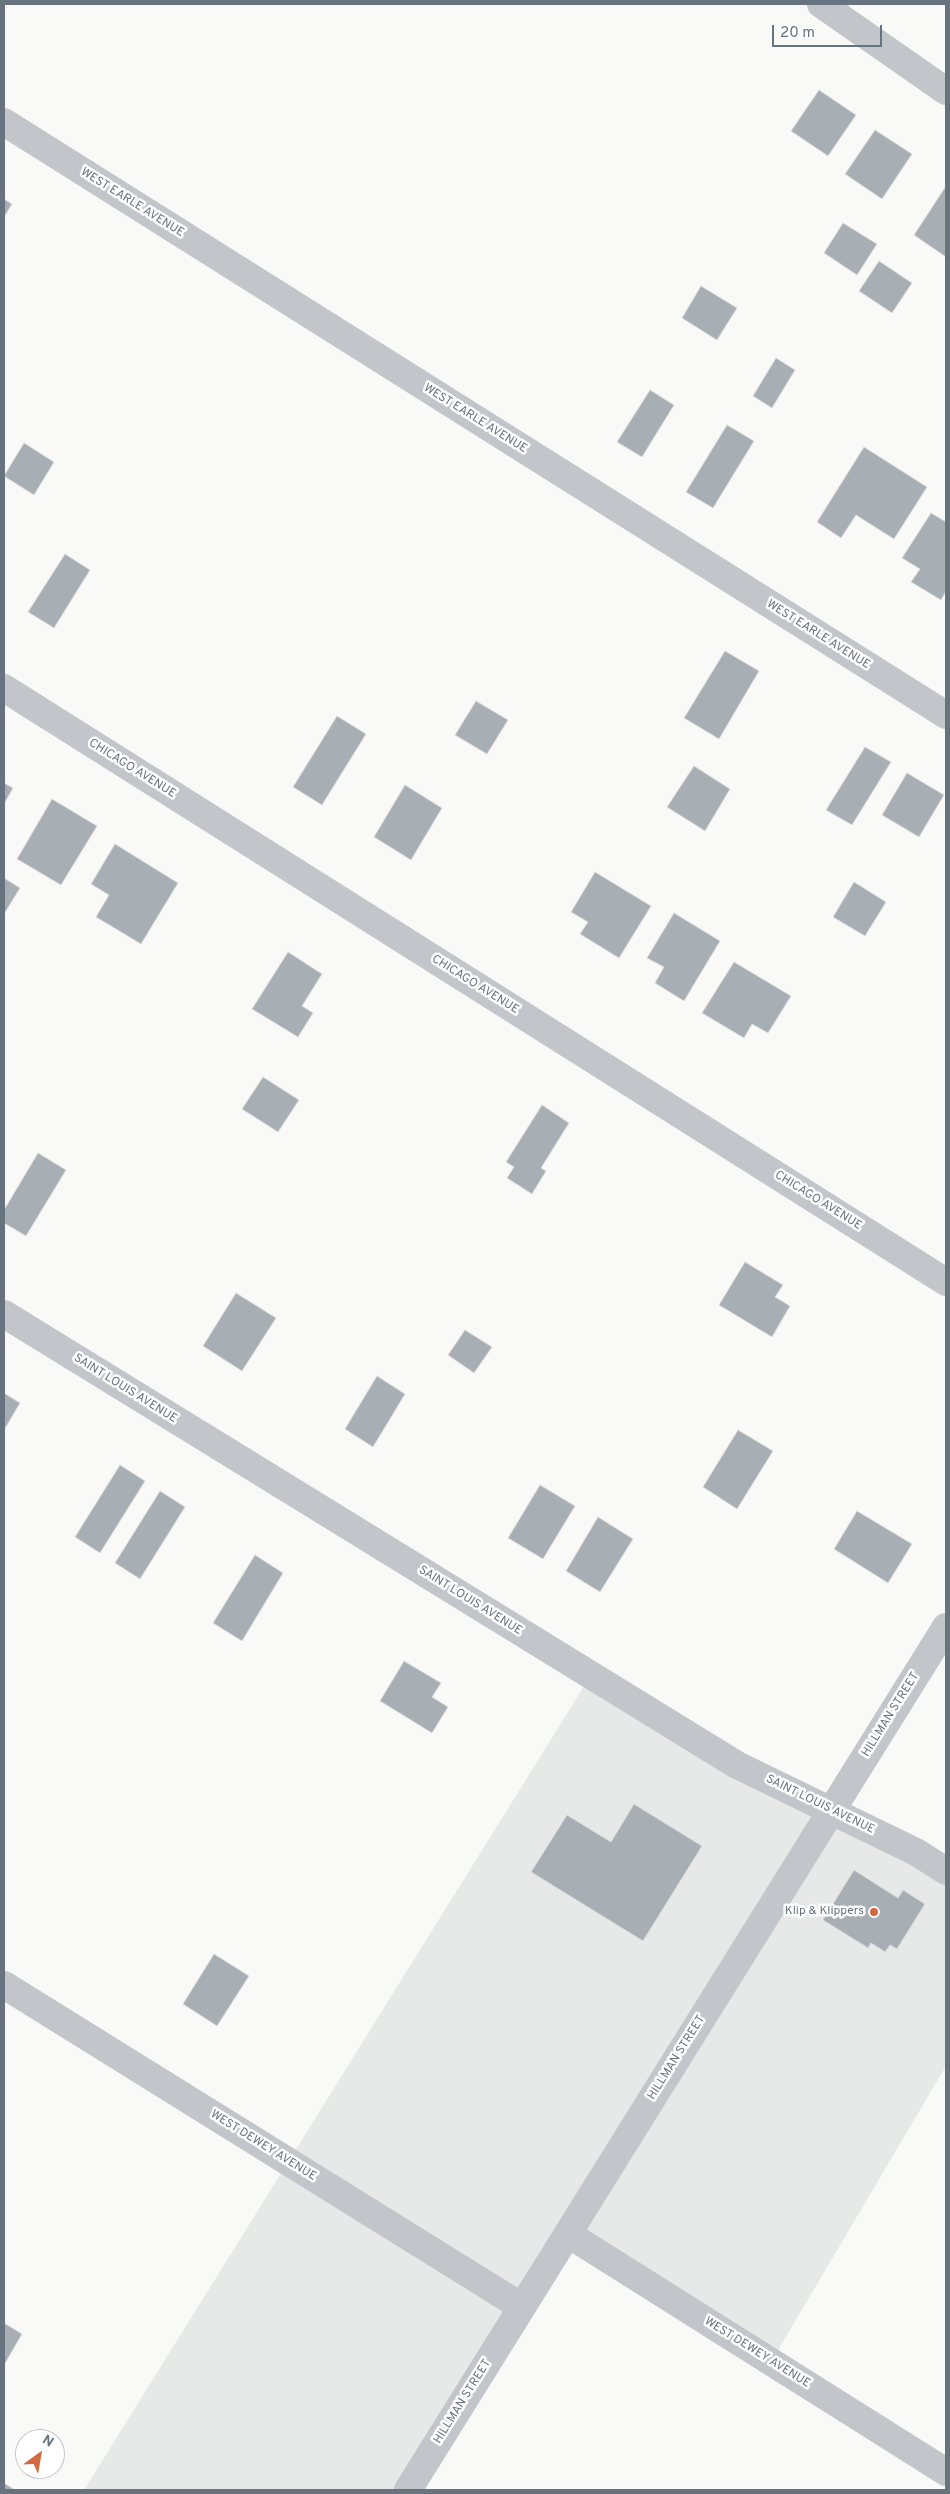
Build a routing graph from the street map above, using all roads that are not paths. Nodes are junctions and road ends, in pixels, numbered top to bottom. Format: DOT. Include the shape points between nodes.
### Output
graph roads {
  1 [pos="821,4"];
  2 [pos="946,91"];
  3 [pos="4,122"];
  4 [pos="4,688"];
  5 [pos="946,716"];
  6 [pos="946,1282"];
  7 [pos="4,1314"];
  8 [pos="946,1626"];
  9 [pos="831,1811"];
  10 [pos="946,1871"];
  11 [pos="4,1985"];
  12 [pos="568,2234"];
  13 [pos="522,2307"];
  14 [pos="946,2472"];
  15 [pos="408,2490"];
  1 -- 2 [label="street"];
  3 -- 5 [label="street, WEST EARLE AVENUE"];
  4 -- 6 [label="street, CHICAGO AVENUE"];
  7 -- 9 [label="street, SAINT LOUIS AVENUE" via="737,1765"];
  8 -- 9 [label="street, HILLMAN STREET"];
  9 -- 10 [label="street, SAINT LOUIS AVENUE" via="916,1852"];
  9 -- 12 [label="street, HILLMAN STREET"];
  11 -- 13 [label="street, WEST DEWEY AVENUE"];
  12 -- 13 [label="street, HILLMAN STREET"];
  12 -- 14 [label="street, WEST DEWEY AVENUE"];
  13 -- 15 [label="street, HILLMAN STREET"];
}
